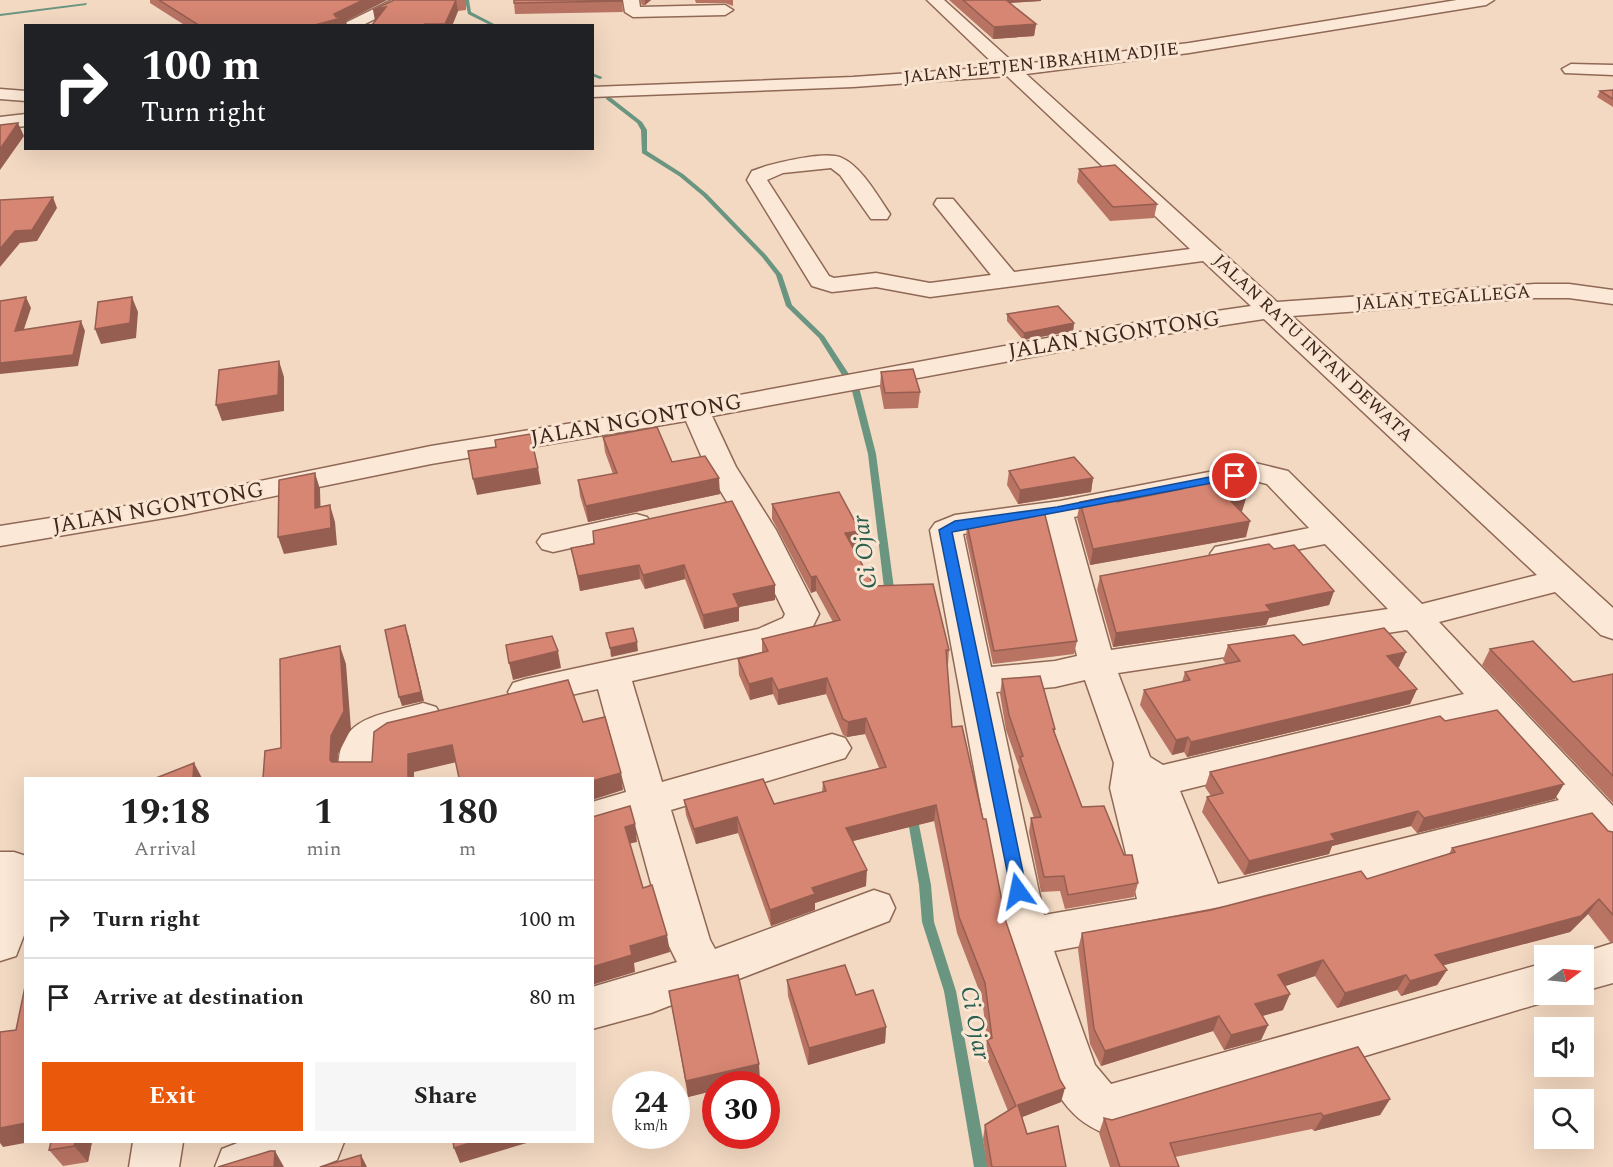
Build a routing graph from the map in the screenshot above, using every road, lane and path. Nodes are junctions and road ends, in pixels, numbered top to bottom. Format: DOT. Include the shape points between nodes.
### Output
graph roads {
  1 [pos="405,0"];
  2 [pos="631,0"];
  3 [pos="935,0"];
  4 [pos="1435,0"];
  5 [pos="1486,0"];
  6 [pos="693,5"];
  7 [pos="725,10"];
  8 [pos="351,24"];
  9 [pos="1289,29"];
  10 [pos="1005,66"];
  11 [pos="1571,69"];
  12 [pos="1613,70"];
  13 [pos="594,84"];
  14 [pos="594,92"];
  15 [pos="0,94"];
  16 [pos="24,96"];
  17 [pos="0,104"];
  18 [pos="24,105"];
  19 [pos="24,120"];
  20 [pos="0,123"];
  21 [pos="945,204"];
  22 [pos="879,214"];
  23 [pos="1210,252"];
  24 [pos="1008,280"];
  25 [pos="1613,297"];
  26 [pos="1272,310"];
  27 [pos="696,411"];
  28 [pos="744,501"];
  29 [pos="710,508"];
  30 [pos="1057,510"];
  31 [pos="665,518"];
  32 [pos="1332,533"];
  33 [pos="0,536"];
  34 [pos="553,542"];
  35 [pos="1198,559"];
  36 [pos="1563,579"];
  37 [pos="1414,617"];
  38 [pos="1613,627"];
  39 [pos="1097,664"];
  40 [pos="611,672"];
  41 [pos="974,681"];
  42 [pos="492,700"];
  43 [pos="1491,701"];
  44 [pos="449,710"];
  45 [pos="831,748"];
  46 [pos="1145,773"];
  47 [pos="358,777"];
  48 [pos="649,803"];
  49 [pos="594,817"];
  50 [pos="1601,820"];
  51 [pos="0,869"];
  52 [pos="1205,905"];
  53 [pos="874,908"];
  54 [pos="1162,914"];
  55 [pos="1028,937"];
  56 [pos="0,942"];
  57 [pos="1613,963"];
  58 [pos="1594,968"];
  59 [pos="704,973"];
  60 [pos="1534,986"];
  61 [pos="594,1007"];
  62 [pos="158,1143"];
  63 [pos="316,1143"];
  64 [pos="154,1167"];
  65 [pos="240,1167"];
  1 -- 8 [label="street"];
  2 -- 6 [label="street" via="633,12"];
  3 -- 10 [label="street, JALAN RATU INTAN DEWATA"];
  4 -- 9 [label="street, JALAN LETJEN IBRAHIM ADJIE"];
  5 -- 9 [label="street, JALAN LETJEN IBRAHIM ADJIE"];
  6 -- 7 [label="street"];
  9 -- 10 [label="street, JALAN LETJEN IBRAHIM ADJIE"];
  10 -- 13 [label="street, JALAN LETJEN IBRAHIM ADJIE"];
  10 -- 14 [label="street, JALAN LETJEN IBRAHIM ADJIE" via="886,79"];
  10 -- 23 [label="street, JALAN RATU INTAN DEWATA"];
  11 -- 12 [label="street"];
  15 -- 16 [label="street"];
  17 -- 18 [label="street"];
  19 -- 20 [label="street"];
  21 -- 24 [label="street"];
  22 -- 24 [label="street" via="847,171 835,162 779,167 759,175 757,180 820,281 832,285 876,280 930,290"];
  23 -- 24 [label="street"];
  23 -- 26 [label="street, JALAN RATU INTAN DEWATA"];
  25 -- 26 [label="street, JALAN TEGALLEGA" via="1535,291"];
  26 -- 27 [label="street, JALAN NGONTONG" via="1107,335"];
  26 -- 36 [label="street, JALAN RATU INTAN DEWATA"];
  27 -- 28 [label="street" via="721,467"];
  27 -- 33 [label="street, JALAN NGONTONG"];
  28 -- 29 [label="street"];
  28 -- 40 [label="street" via="798,604 802,614 796,626 766,639"];
  30 -- 32 [label="street" via="1255,472 1276,477"];
  30 -- 39 [label="street" via="1091,578"];
  30 -- 41 [label="street" via="955,525 946,530"];
  31 -- 34 [label="street"];
  32 -- 35 [label="street"];
  32 -- 37 [label="street"];
  36 -- 37 [label="street"];
  36 -- 38 [label="street, JALAN RATU INTAN DEWATA"];
  37 -- 39 [label="street"];
  37 -- 43 [label="street"];
  39 -- 41 [label="street" via="1055,674"];
  39 -- 46 [label="street"];
  40 -- 42 [label="street"];
  40 -- 48 [label="street"];
  41 -- 55 [label="street"];
  43 -- 46 [label="street"];
  43 -- 50 [label="street"];
  44 -- 47 [label="street" via="370,733 357,751"];
  45 -- 48 [label="street"];
  46 -- 52 [label="street"];
  46 -- 54 [label="street" via="1130,788"];
  48 -- 49 [label="street"];
  48 -- 59 [label="street" via="689,942"];
  50 -- 52 [label="street"];
  51 -- 56 [label="street" via="14,869 20,881"];
  52 -- 54 [label="street"];
  53 -- 59 [label="street"];
  54 -- 55 [label="street"];
  55 -- 60 [label="street" via="1075,1078 1087,1096 1106,1110"];
  57 -- 58 [label="street"];
  59 -- 61 [label="street"];
  62 -- 64 [label="street"];
  63 -- 65 [label="street"];
}
